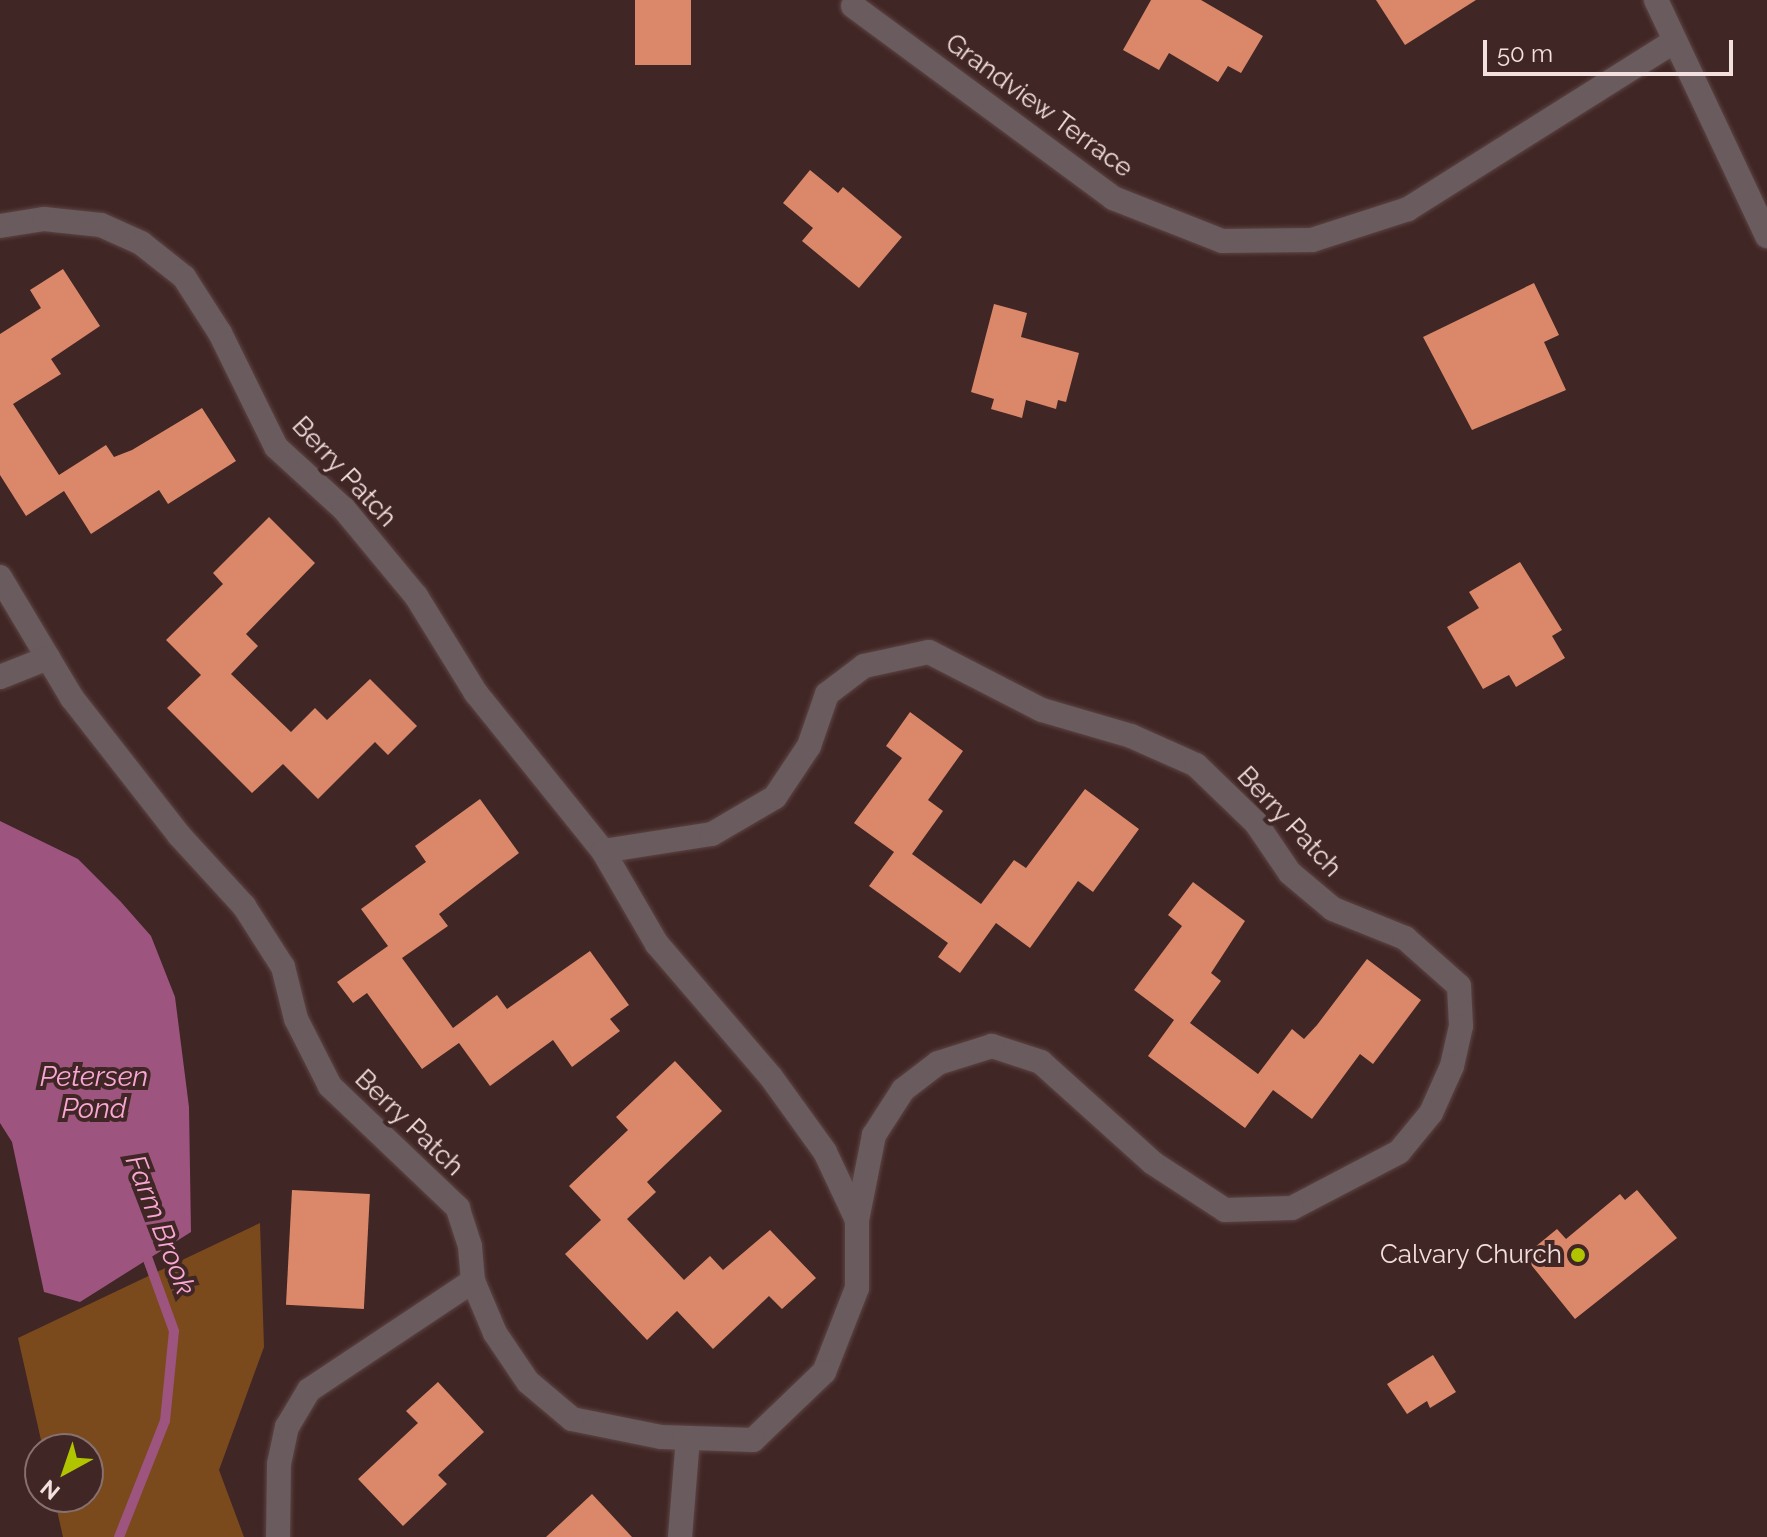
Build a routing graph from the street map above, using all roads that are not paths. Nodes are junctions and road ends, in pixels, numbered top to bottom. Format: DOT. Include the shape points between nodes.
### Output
graph roads {
  1 [pos="1656,0"];
  2 [pos="853,6"];
  3 [pos="1675,41"];
  4 [pos="0,226"];
  5 [pos="1767,236"];
  6 [pos="0,577"];
  7 [pos="48,658"];
  8 [pos="0,677"];
  9 [pos="603,851"];
  10 [pos="857,1220"];
  11 [pos="473,1281"];
  12 [pos="688,1438"];
  13 [pos="278,1537"];
  14 [pos="680,1537"];
  1 -- 3 [label="street"];
  2 -- 3 [label="street, Grandview Terrace" via="1113,198 1222,241 1312,240 1408,209"];
  3 -- 5 [label="street"];
  4 -- 9 [label="street, Berry Patch" via="44,219 101,225 141,243 184,277 220,333 276,447 344,509 416,596 476,693"];
  6 -- 7 [label="street, Berry Patch"];
  7 -- 8 [label="street"];
  7 -- 11 [label="street, Berry Patch" via="72,698 179,835 244,906 283,967 296,1019 330,1086 458,1208 470,1246"];
  9 -- 10 [label="street, Berry Patch" via="657,944 771,1077 825,1152"];
  9 -- 10 [label="street, Berry Patch" via="712,834 775,797 809,746 827,694 864,666 929,652 1042,710 1131,736 1196,765 1256,823 1290,873 1333,909 1405,938 1459,986 1461,1026 1452,1066 1431,1113 1399,1152 1292,1208 1225,1210 1153,1163 1041,1062 992,1046 938,1063 903,1090 874,1135"];
  10 -- 12 [label="street, Berry Patch" via="857,1288 824,1372 753,1440"];
  11 -- 12 [label="street, Berry Patch" via="495,1333 528,1382 572,1419"];
  11 -- 13 [label="street" via="309,1390 287,1427 281,1452 274,1513"];
  12 -- 14 [label="street"];
}
